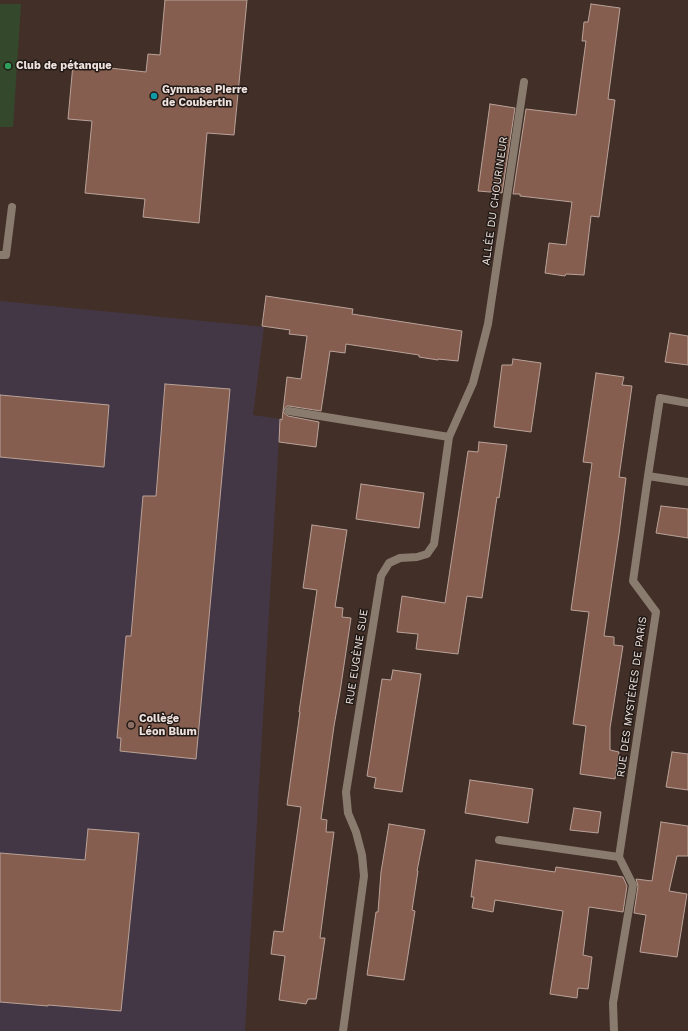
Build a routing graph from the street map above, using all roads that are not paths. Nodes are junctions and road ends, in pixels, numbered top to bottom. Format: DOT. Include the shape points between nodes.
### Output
graph roads {
  1 [pos="524,82"];
  2 [pos="12,207"];
  3 [pos="0,255"];
  4 [pos="488,324"];
  5 [pos="688,403"];
  6 [pos="289,411"];
  7 [pos="449,437"];
  8 [pos="648,476"];
  9 [pos="688,482"];
  10 [pos="499,840"];
  11 [pos="619,857"];
  12 [pos="343,1031"];
  13 [pos="614,1031"];
  1 -- 4 [label="street, ALLÉE DU CHOURINEUR"];
  2 -- 3 [label="street" via="6,255"];
  4 -- 7 [label="street, RUE EUGÈNE SUE" via="473,383"];
  5 -- 8 [label="street, RUE DES MYSTÈRES DE PARIS" via="660,398"];
  6 -- 7 [label="street"];
  7 -- 12 [label="street, RUE EUGÈNE SUE" via="434,544 427,554 400,558 389,563 381,576 346,792 348,813 362,855 364,876"];
  8 -- 9 [label="street"];
  8 -- 11 [label="street, RUE DES MYSTÈRES DE PARIS" via="633,581 656,612"];
  10 -- 11 [label="street"];
  11 -- 13 [label="street" via="633,884 613,1003"];
}
